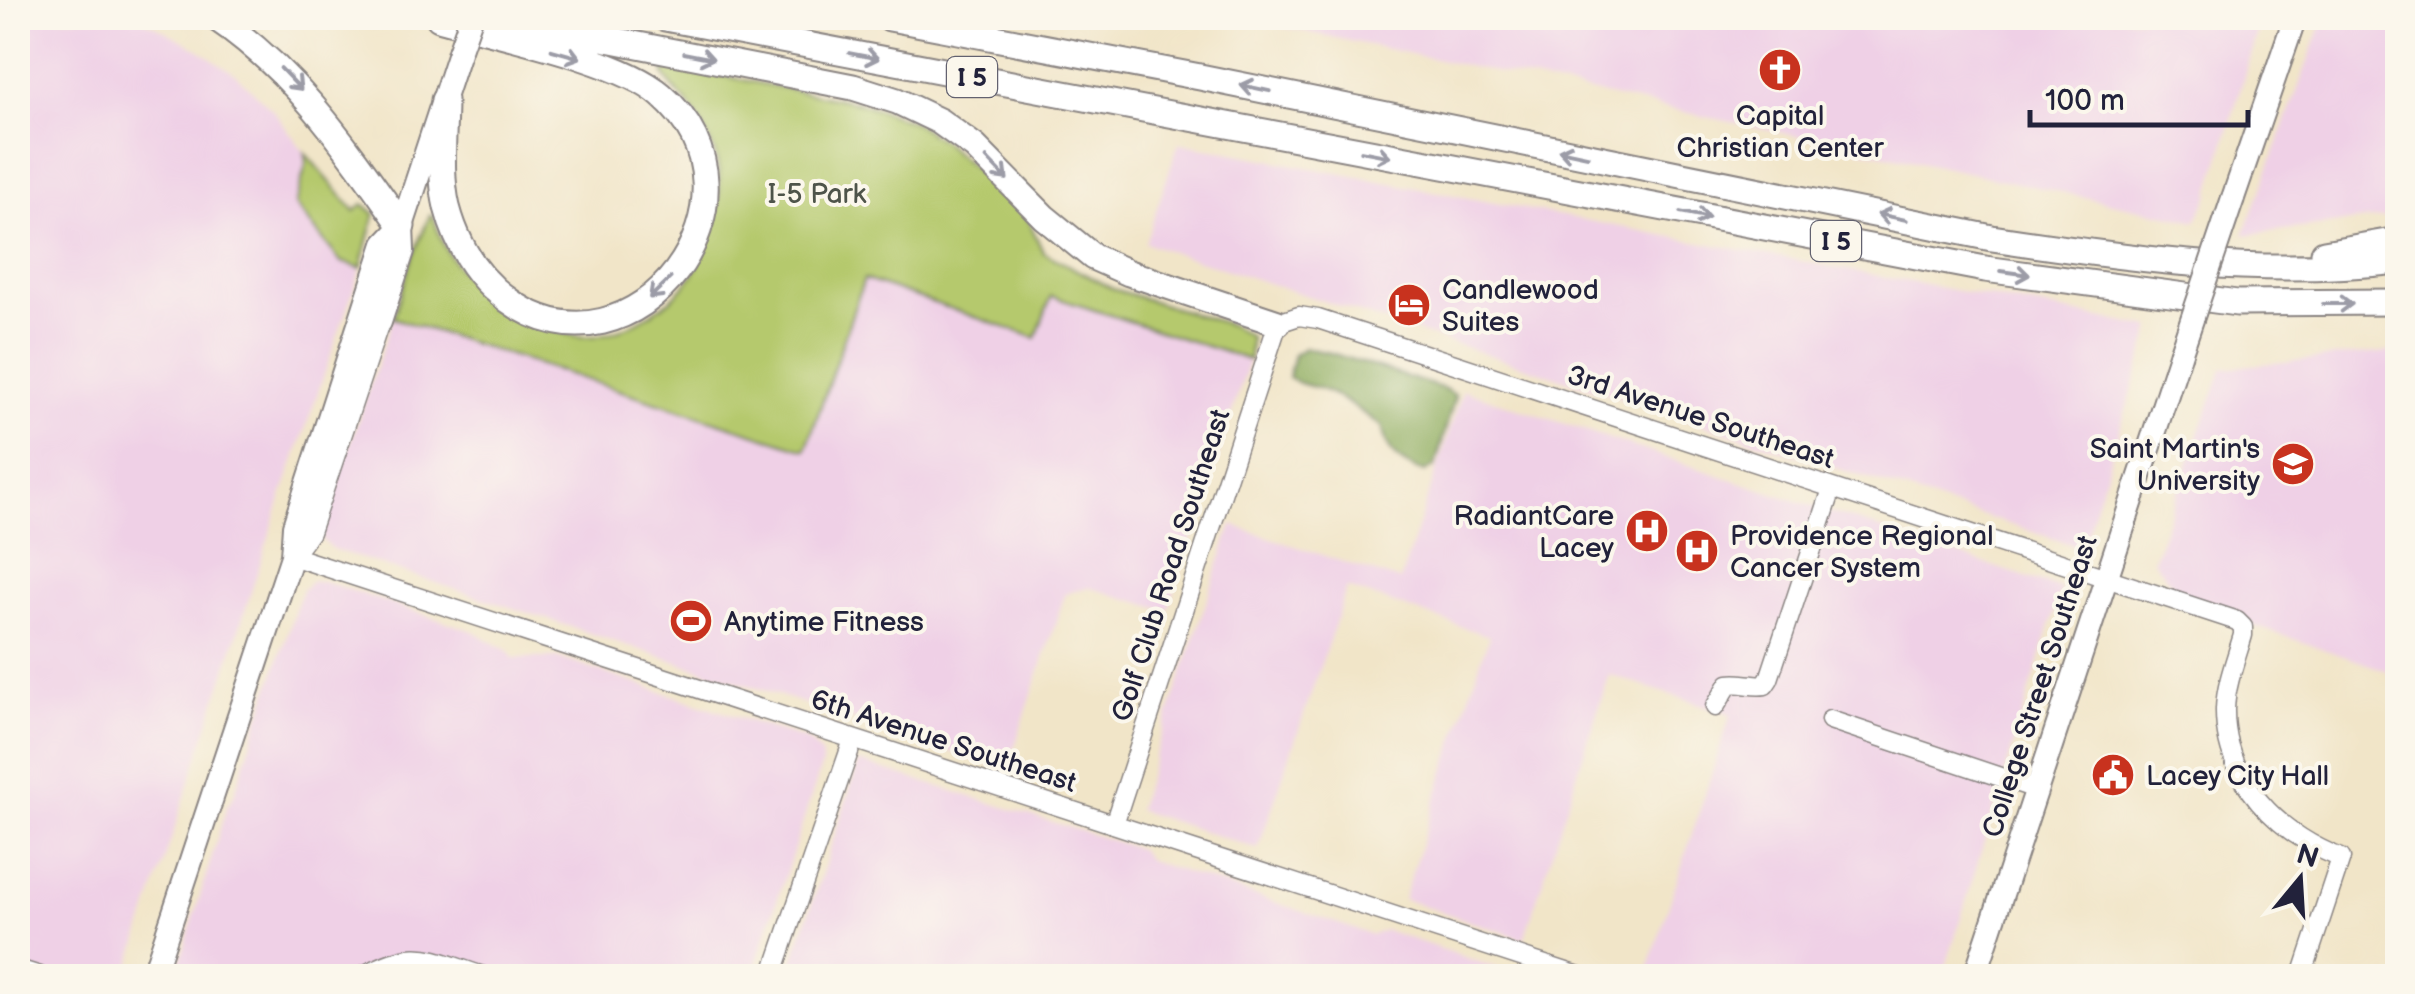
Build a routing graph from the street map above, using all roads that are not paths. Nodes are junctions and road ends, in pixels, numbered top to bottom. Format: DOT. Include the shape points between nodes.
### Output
graph roads {
  1 [pos="216,18"];
  2 [pos="439,18"];
  3 [pos="470,18"];
  4 [pos="500,18"];
  5 [pos="665,18"];
  6 [pos="890,18"];
  7 [pos="944,18"];
  8 [pos="2295,18"];
  9 [pos="1200,77"];
  10 [pos="444,100"];
  11 [pos="402,226"];
  12 [pos="2398,240"];
  13 [pos="2398,262"];
  14 [pos="2235,268"];
  15 [pos="2398,302"];
  16 [pos="380,322"];
  17 [pos="1278,323"];
  18 [pos="1832,489"];
  19 [pos="292,556"];
  20 [pos="2106,578"];
  21 [pos="1715,707"];
  22 [pos="1830,720"];
  23 [pos="853,740"];
  24 [pos="2036,790"];
  25 [pos="1114,824"];
  26 [pos="1520,967"];
  27 [pos="18,968"];
  28 [pos="40,976"];
  29 [pos="153,976"];
  30 [pos="362,976"];
  31 [pos="483,976"];
  32 [pos="772,976"];
  33 [pos="1578,976"];
  34 [pos="1975,976"];
  35 [pos="2302,976"];
  1 -- 11 [label="highway, one-way" via="266,54 320,111"];
  2 -- 10 [label="highway, one-way" via="640,80 678,111 698,142 706,184 701,220 676,271 638,306 594,324 536,318 502,296 470,262 446,204"];
  3 -- 10 [label="main road, bridge"];
  4 -- 17 [label="highway, one-way" via="897,100 975,146 1093,257"];
  5 -- 15 [label="highway, I 5, one-way" via="1985,269 2236,303"];
  6 -- 9 [label="highway, I 5"];
  7 -- 9 [label="highway"];
  8 -- 20 [label="main road, College Street Southeast, bridge"];
  14 -- 9 [label="highway, I 5, one-way" via="1992,238"];
  10 -- 11 [label="main road"];
  11 -- 16 [label="main road" via="402,250"];
  11 -- 19 [label="main road" via="385,244 294,526"];
  12 -- 14 [label="highway"];
  13 -- 14 [label="highway, I 5"];
  16 -- 19 [label="street" via="310,532"];
  17 -- 18 [label="street, 3rd Avenue Southeast" via="1318,319"];
  17 -- 25 [label="street, Golf Club Road Southeast"];
  18 -- 20 [label="street, 3rd Avenue Southeast"];
  18 -- 21 [label="street" via="1768,680 1754,687 1729,684"];
  19 -- 23 [label="street, 6th Avenue Southeast"];
  19 -- 29 [label="main road"];
  20 -- 24 [label="main road, College Street Southeast"];
  20 -- 35 [label="street" via="2243,627 2225,713 2240,772 2294,836 2341,858"];
  22 -- 24 [label="street"];
  23 -- 25 [label="street, 6th Avenue Southeast"];
  23 -- 32 [label="street"];
  24 -- 34 [label="main road, College Street Southeast"];
  25 -- 26 [label="street, 6th Avenue Southeast"];
  26 -- 33 [label="street, 6th Avenue Southeast"];
  27 -- 28 [label="street"];
  30 -- 31 [label="street" via="407,956"];
}
